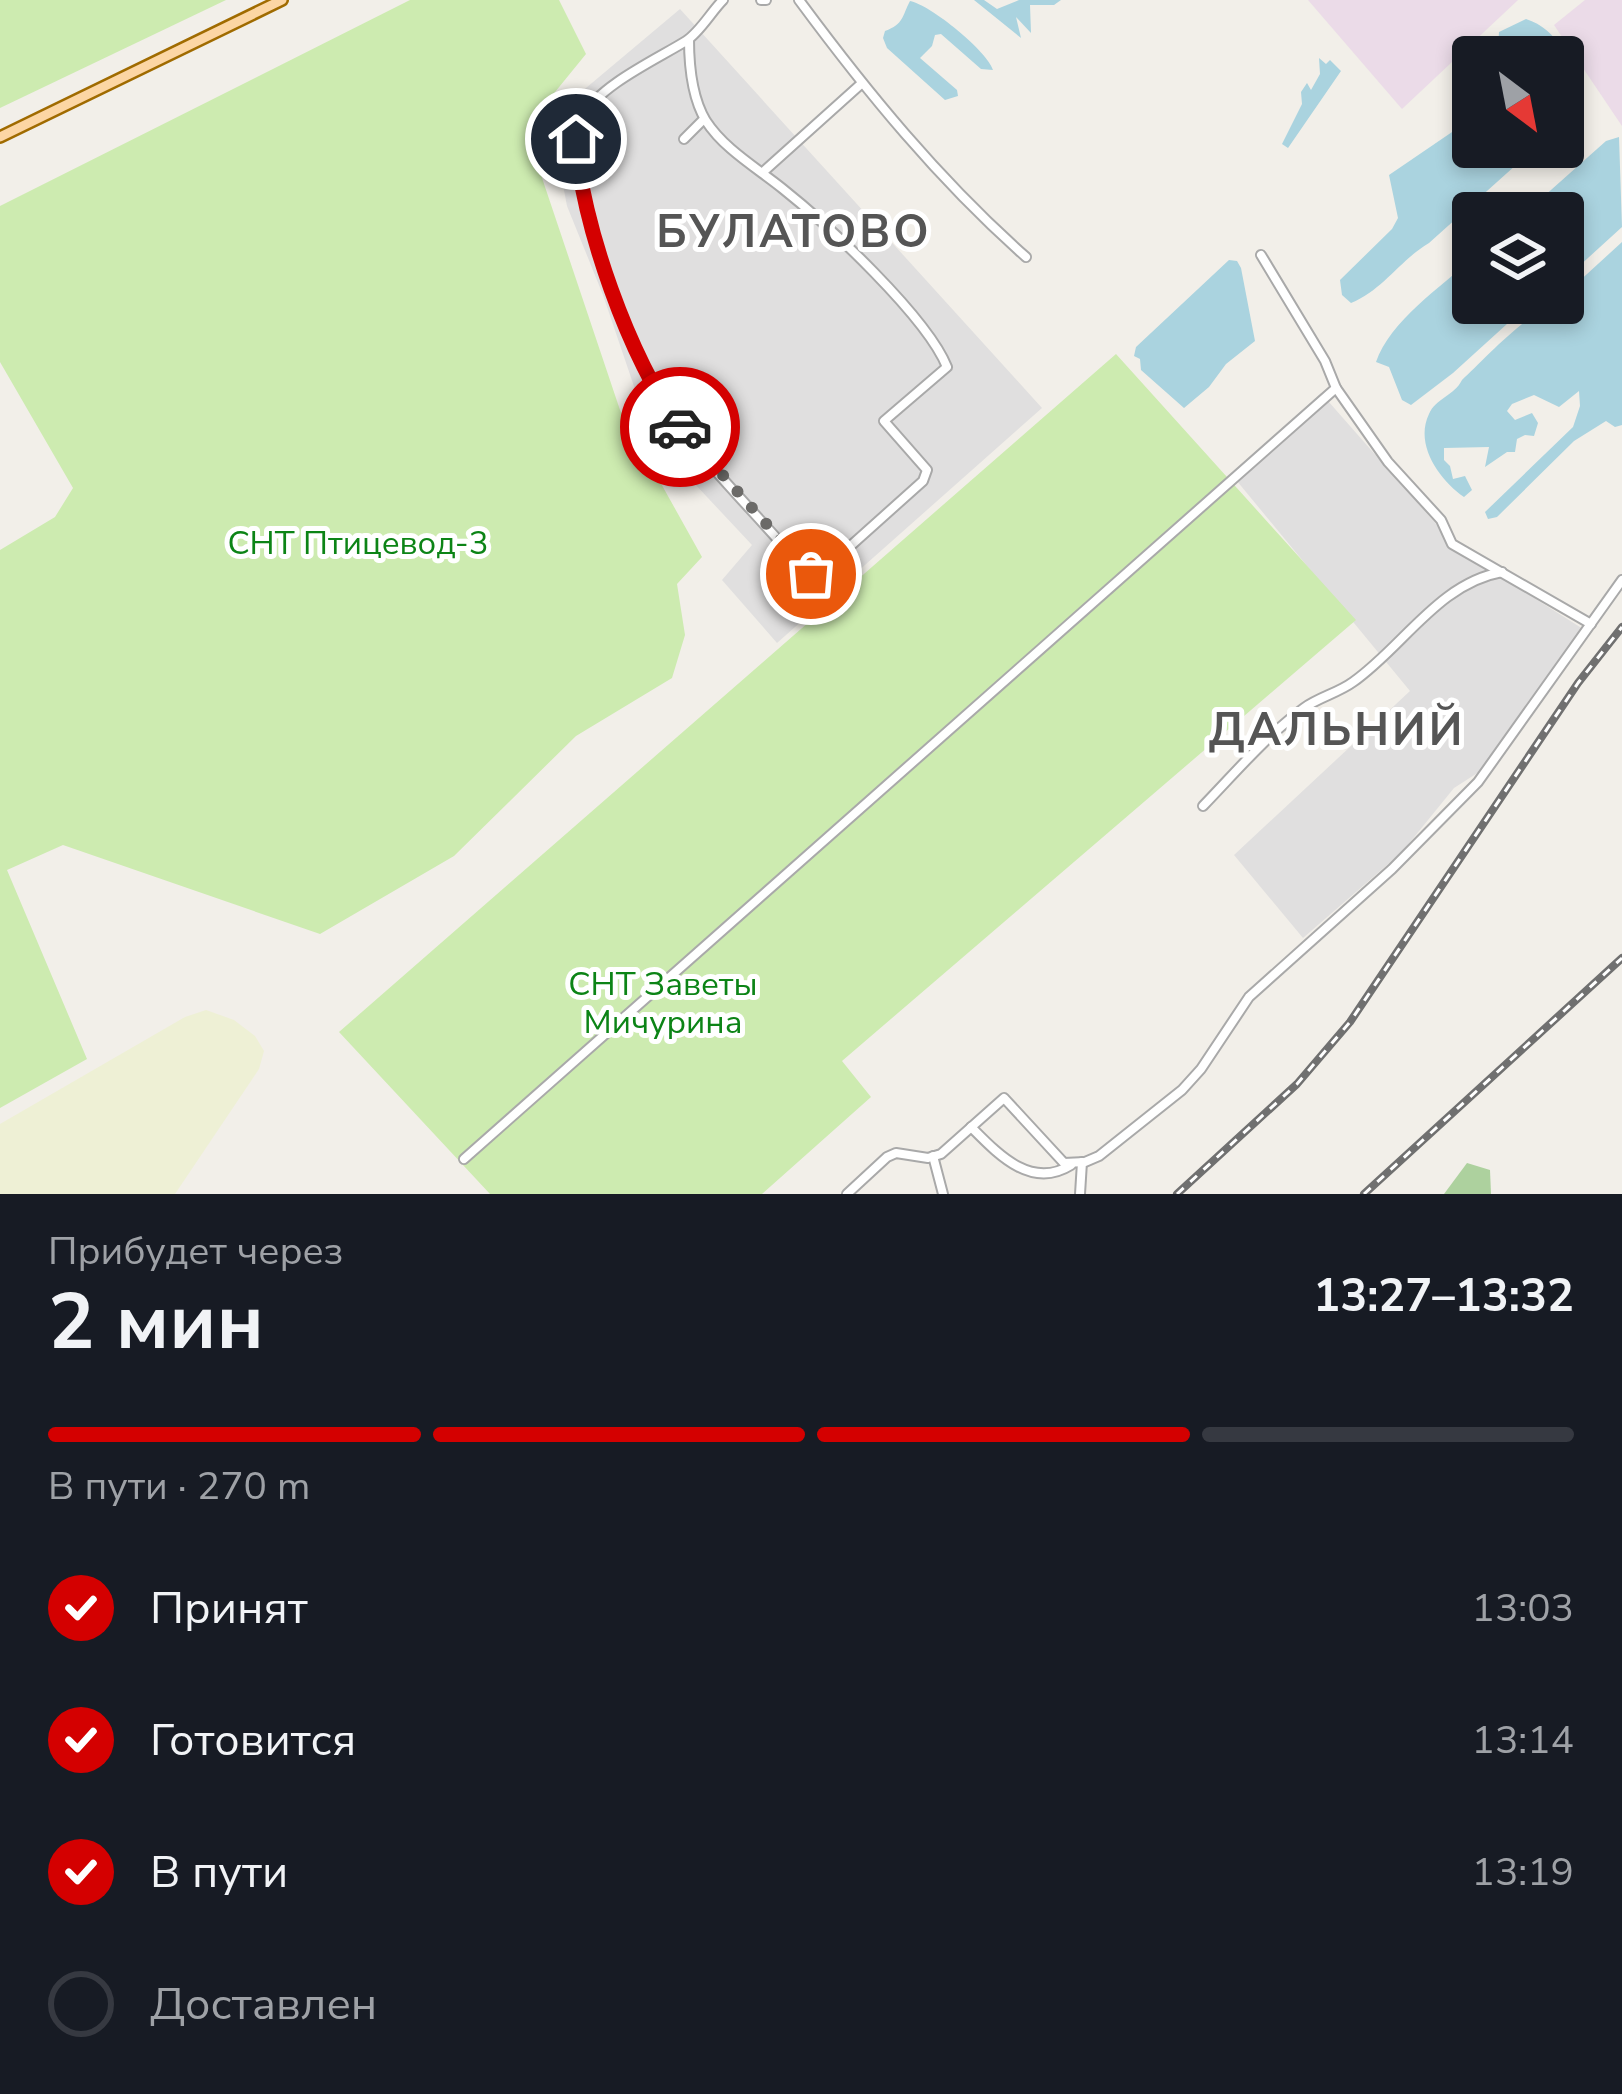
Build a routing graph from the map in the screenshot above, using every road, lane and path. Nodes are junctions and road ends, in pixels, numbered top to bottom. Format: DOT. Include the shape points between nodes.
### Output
graph roads {
  1 [pos="282,0"];
  2 [pos="723,0"];
  3 [pos="799,0"];
  4 [pos="689,39"];
  5 [pos="861,84"];
  6 [pos="704,118"];
  7 [pos="0,137"];
  8 [pos="684,139"];
  9 [pos="763,172"];
  10 [pos="1262,255"];
  11 [pos="1026,256"];
  12 [pos="1336,388"];
  13 [pos="1503,572"];
  14 [pos="1622,580"];
  15 [pos="1591,625"];
  16 [pos="1203,806"];
  17 [pos="971,1127"];
  18 [pos="933,1156"];
  19 [pos="464,1159"];
  20 [pos="1082,1162"];
  21 [pos="1071,1164"];
  22 [pos="942,1190"];
  23 [pos="848,1194"];
  24 [pos="953,1194"];
  25 [pos="1080,1194"];
  1 -- 7 [label="main road"];
  2 -- 4 [label="street"];
  3 -- 5 [label="street"];
  4 -- 6 [label="street"];
  4 -- 9 [label="street" via="587,109 576,139 583,200 660,399 805,571 818,574 923,481 925,467 884,421 947,368 841,239"];
  5 -- 9 [label="street"];
  5 -- 11 [label="street"];
  6 -- 8 [label="street"];
  6 -- 9 [label="street"];
  10 -- 12 [label="street"];
  12 -- 13 [label="street" via="1452,544"];
  12 -- 19 [label="street"];
  13 -- 15 [label="street"];
  13 -- 16 [label="street" via="1459,587 1353,682 1280,727"];
  14 -- 15 [label="street"];
  15 -- 20 [label="street" via="1486,773 1249,997 1182,1090"];
  17 -- 18 [label="street"];
  17 -- 21 [label="street" via="1011,1166 1036,1172"];
  17 -- 21 [label="street" via="1004,1098 1054,1156"];
  18 -- 22 [label="street"];
  18 -- 23 [label="street" via="887,1157"];
  20 -- 21 [label="street"];
  20 -- 25 [label="street"];
  22 -- 24 [label="street"];
}
